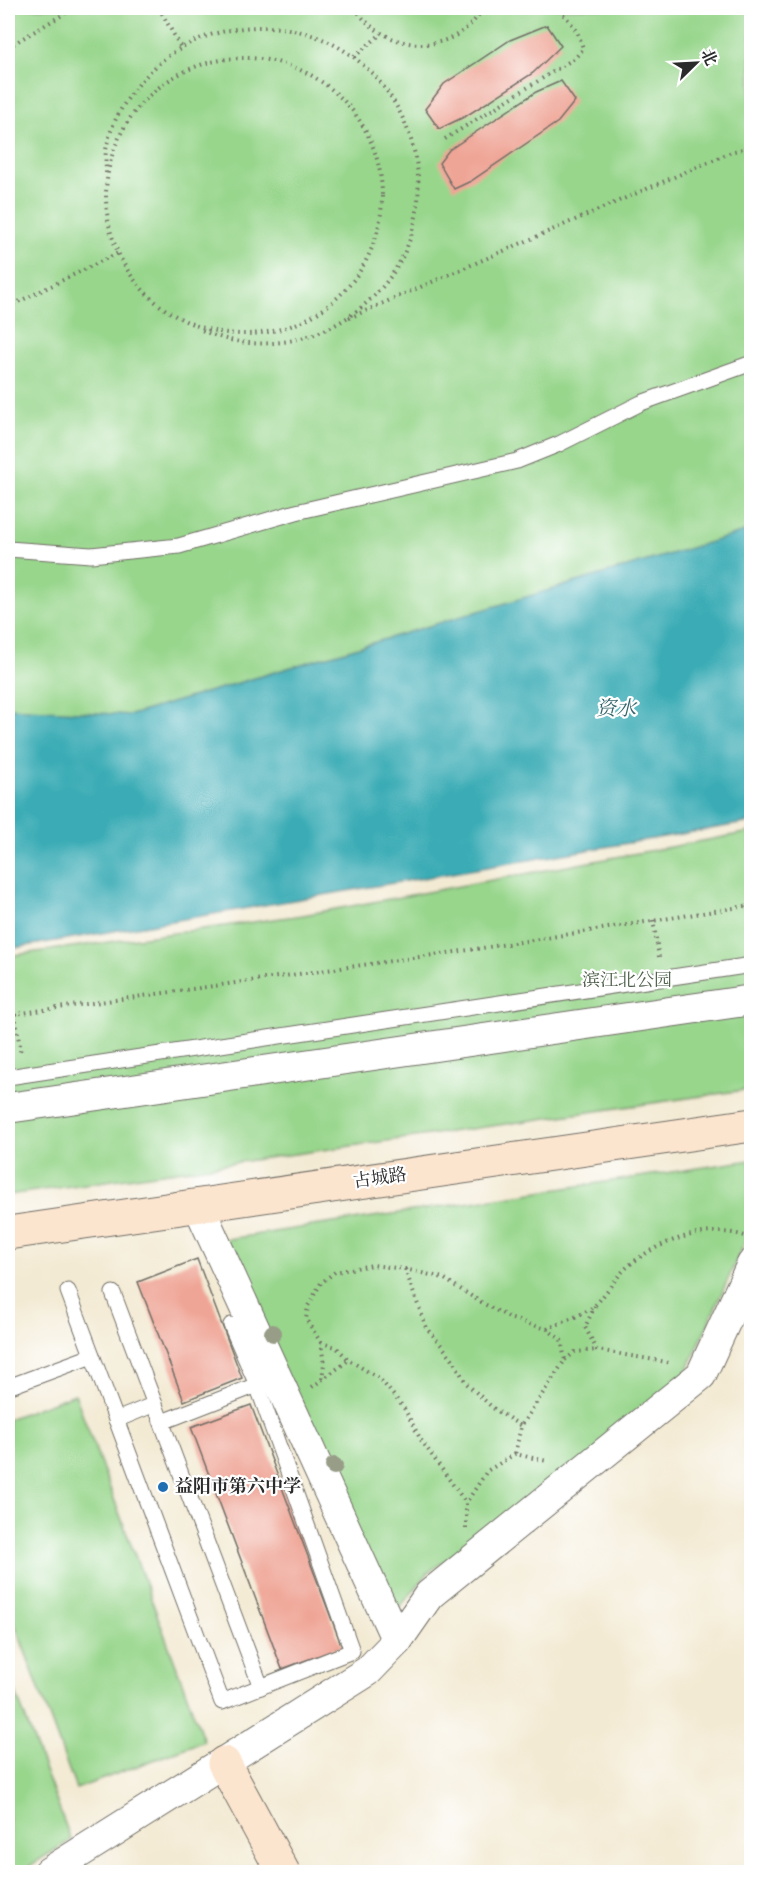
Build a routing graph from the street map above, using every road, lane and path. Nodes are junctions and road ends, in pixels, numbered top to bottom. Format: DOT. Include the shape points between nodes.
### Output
graph roads {
  1 [pos="74,8"];
  2 [pos="159,8"];
  3 [pos="355,8"];
  4 [pos="483,8"];
  5 [pos="555,8"];
  6 [pos="381,34"];
  7 [pos="8,47"];
  8 [pos="181,48"];
  9 [pos="354,57"];
  10 [pos="446,139"];
  11 [pos="752,147"];
  12 [pos="106,182"];
  13 [pos="118,253"];
  14 [pos="8,308"];
  15 [pos="184,321"];
  16 [pos="340,322"];
  17 [pos="752,363"];
  18 [pos="8,549"];
  19 [pos="752,905"];
  20 [pos="653,920"];
  21 [pos="660,963"];
  22 [pos="752,965"];
  23 [pos="752,1000"];
  24 [pos="15,1014"];
  25 [pos="8,1016"];
  26 [pos="21,1056"];
  27 [pos="8,1077"];
  28 [pos="8,1108"];
  29 [pos="752,1125"];
  30 [pos="198,1205"];
  31 [pos="8,1233"];
  32 [pos="752,1238"];
  33 [pos="752,1264"];
  34 [pos="405,1269"];
  35 [pos="68,1290"];
  36 [pos="113,1293"];
  37 [pos="595,1305"];
  38 [pos="231,1325"];
  39 [pos="547,1329"];
  40 [pos="321,1343"];
  41 [pos="597,1350"];
  42 [pos="92,1356"];
  43 [pos="349,1360"];
  44 [pos="565,1360"];
  45 [pos="704,1368"];
  46 [pos="322,1379"];
  47 [pos="256,1385"];
  48 [pos="8,1387"];
  49 [pos="289,1403"];
  50 [pos="155,1404"];
  51 [pos="116,1420"];
  52 [pos="162,1422"];
  53 [pos="521,1426"];
  54 [pos="515,1454"];
  55 [pos="575,1477"];
  56 [pos="466,1503"];
  57 [pos="466,1566"];
  58 [pos="397,1641"];
  59 [pos="261,1686"];
  60 [pos="224,1763"];
  61 [pos="50,1872"];
  62 [pos="284,1872"];
  1 -- 7 [label="path"];
  2 -- 8 [label="path"];
  3 -- 6 [label="path"];
  4 -- 6 [label="path" via="467,27 435,43 398,41"];
  5 -- 10 [label="path" via="579,33 584,49"];
  6 -- 9 [label="path"];
  8 -- 9 [label="path" via="230,29 264,27 307,34"];
  8 -- 12 [label="path" via="159,63 126,102 106,150"];
  9 -- 16 [label="path" via="374,74 404,117 413,142 419,194 407,245 396,268 362,307"];
  11 -- 16 [label="path" via="723,156"];
  12 -- 13 [label="path" via="110,230"];
  12 -- 15 [label="path" via="119,136 147,97 187,70 225,60 257,59 303,72 342,100 369,140 381,186 379,218 368,256 340,296 300,322 254,334 230,334"];
  13 -- 14 [label="path"];
  13 -- 15 [label="path" via="145,292"];
  15 -- 16 [label="path" via="214,336 266,344 317,334"];
  17 -- 18 [label="lane" via="641,403 517,461 296,512 179,546 91,555"];
  19 -- 20 [label="path"];
  20 -- 21 [label="path"];
  20 -- 24 [label="path"];
  22 -- 27 [label="lane"];
  23 -- 28 [label="street"];
  24 -- 25 [label="path"];
  24 -- 26 [label="path"];
  29 -- 30 [label="street, 古城路"];
  30 -- 31 [label="street, 古城路"];
  30 -- 49 [label="street"];
  32 -- 37 [label="path" via="730,1231 701,1232 649,1250 623,1271"];
  33 -- 45 [label="street"];
  34 -- 39 [label="path" via="443,1278 512,1319"];
  34 -- 40 [label="path" via="372,1265 335,1272 321,1283 308,1306 306,1319"];
  34 -- 53 [label="path" via="426,1327 452,1358 466,1383 493,1408"];
  35 -- 42 [label="lane"];
  36 -- 50 [label="lane"];
  37 -- 39 [label="path"];
  37 -- 41 [label="path" via="585,1327"];
  38 -- 47 [label="lane"];
  39 -- 44 [label="path" via="561,1340"];
  40 -- 43 [label="path" via="336,1347"];
  40 -- 46 [label="path"];
  41 -- 44 [label="path" via="576,1352"];
  41 -- 45 [label="path"];
  42 -- 48 [label="lane"];
  42 -- 51 [label="lane"];
  43 -- 46 [label="path"];
  43 -- 56 [label="path" via="380,1379 404,1408 421,1440"];
  44 -- 53 [label="path"];
  45 -- 55 [label="street" via="701,1375"];
  46 -- 49 [label="path"];
  47 -- 52 [label="lane"];
  47 -- 59 [label="lane" via="352,1651"];
  49 -- 58 [label="street"];
  50 -- 51 [label="lane"];
  50 -- 52 [label="lane"];
  51 -- 59 [label="lane" via="222,1702"];
  52 -- 59 [label="lane"];
  53 -- 54 [label="path"];
  54 -- 55 [label="path" via="546,1461"];
  54 -- 56 [label="path" via="487,1471"];
  55 -- 57 [label="street"];
  56 -- 57 [label="path"];
  57 -- 58 [label="street" via="429,1595"];
  58 -- 60 [label="street" via="368,1671"];
  60 -- 61 [label="street"];
  60 -- 62 [label="street"];
}
